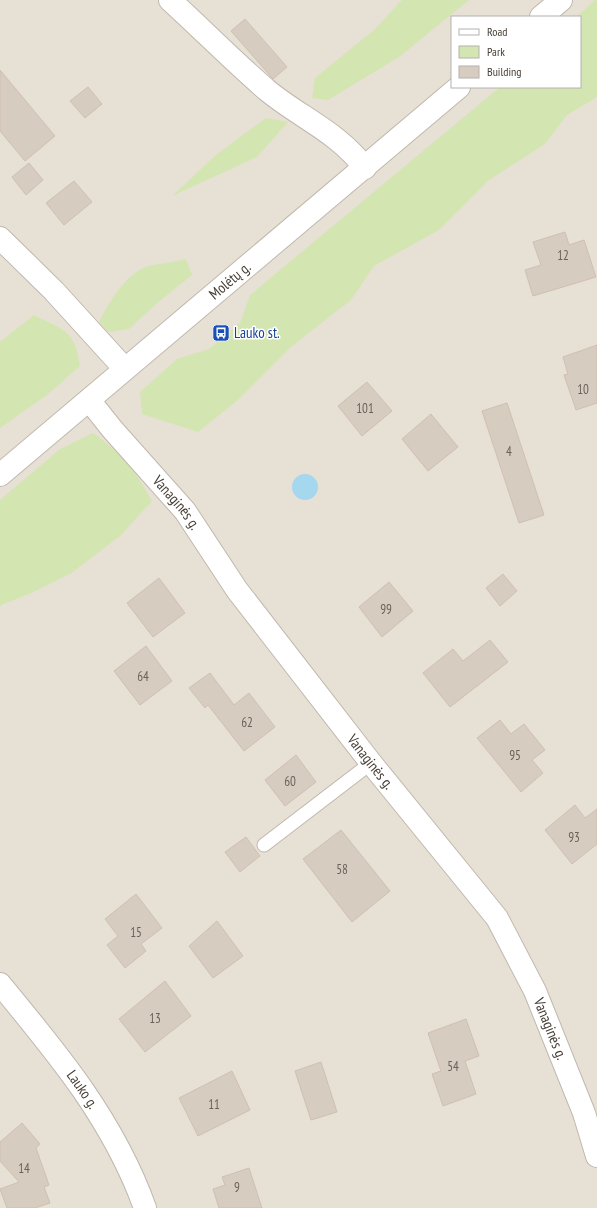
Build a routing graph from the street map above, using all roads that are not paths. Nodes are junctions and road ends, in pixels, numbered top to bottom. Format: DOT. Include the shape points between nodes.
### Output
graph roads {
  1 [pos="170,0"];
  2 [pos="561,0"];
  3 [pos="542,16"];
  4 [pos="459,88"];
  5 [pos="364,168"];
  6 [pos="0,238"];
  7 [pos="124,368"];
  8 [pos="89,400"];
  9 [pos="0,475"];
  10 [pos="371,763"];
  11 [pos="264,845"];
  12 [pos="0,984"];
  13 [pos="597,1156"];
  14 [pos="145,1208"];
  1 -- 5 [label="street" via="269,91 334,135 355,154"];
  2 -- 3 [label="street"];
  4 -- 5 [label="street, Molėtų g."];
  5 -- 7 [label="street, Molėtų g."];
  6 -- 7 [label="street" via="54,291"];
  7 -- 8 [label="street, Molėtų g."];
  8 -- 9 [label="street, Molėtų g."];
  8 -- 10 [label="street, Vanaginės g." via="185,511 237,590"];
  10 -- 11 [label="lane"];
  10 -- 13 [label="street, Vanaginės g." via="497,918 535,990 584,1113"];
  12 -- 14 [label="street, Lauko g." via="61,1058 103,1118 135,1180"];
}
